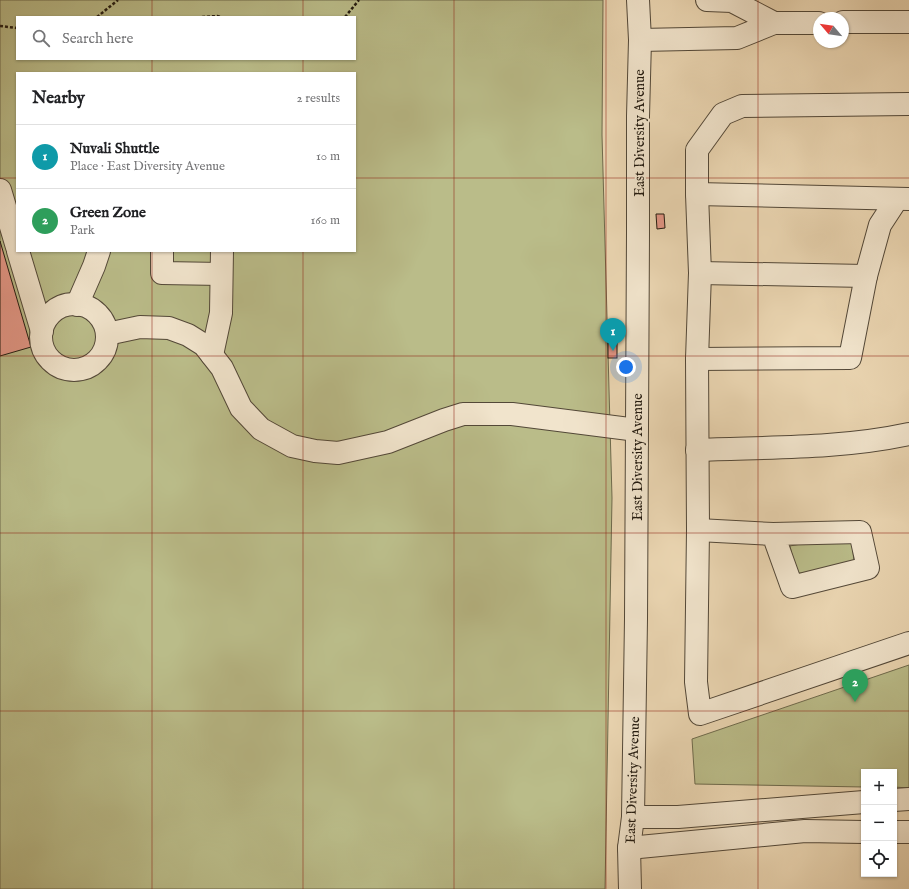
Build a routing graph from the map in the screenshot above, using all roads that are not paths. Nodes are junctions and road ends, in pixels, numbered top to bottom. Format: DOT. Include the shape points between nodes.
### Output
graph roads {
  1 [pos="638,0"];
  2 [pos="707,0"];
  3 [pos="849,22"];
  4 [pos="909,22"];
  5 [pos="774,23"];
  6 [pos="813,23"];
  7 [pos="640,40"];
  8 [pos="909,104"];
  9 [pos="0,190"];
  10 [pos="697,194"];
  11 [pos="903,199"];
  12 [pos="16,244"];
  13 [pos="18,252"];
  14 [pos="99,252"];
  15 [pos="162,252"];
  16 [pos="222,252"];
  17 [pos="700,273"];
  18 [pos="221,274"];
  19 [pos="866,276"];
  20 [pos="77,305"];
  21 [pos="42,331"];
  22 [pos="107,334"];
  23 [pos="212,356"];
  24 [pos="697,359"];
  25 [pos="637,430"];
  26 [pos="909,434"];
  27 [pos="697,450"];
  28 [pos="698,530"];
  29 [pos="773,534"];
  30 [pos="909,642"];
  31 [pos="909,799"];
  32 [pos="897,800"];
  33 [pos="861,802"];
  34 [pos="632,817"];
  35 [pos="861,832"];
  36 [pos="897,832"];
  37 [pos="909,832"];
  38 [pos="629,848"];
  39 [pos="630,889"];
  1 -- 7 [label="street, East Diversity Avenue"];
  2 -- 5 [label="street" via="732,1"];
  3 -- 4 [label="street"];
  5 -- 6 [label="street"];
  5 -- 7 [label="street" via="737,38"];
  7 -- 25 [label="street, East Diversity Avenue"];
  8 -- 10 [label="street" via="742,106 723,114 697,150"];
  9 -- 12 [label="street"];
  10 -- 11 [label="street"];
  10 -- 17 [label="street"];
  11 -- 19 [label="street" via="880,225"];
  13 -- 21 [label="street"];
  14 -- 20 [label="street"];
  15 -- 18 [label="street" via="162,273"];
  16 -- 18 [label="street"];
  17 -- 19 [label="street"];
  17 -- 24 [label="street"];
  18 -- 23 [label="street" via="221,313"];
  19 -- 24 [label="street" via="850,358"];
  20 -- 21 [label="street" via="62,307 53,312"];
  20 -- 22 [label="street" via="94,310 102,318"];
  21 -- 22 [label="street" via="41,342 44,352 59,367 70,371 90,367 99,360 105,350"];
  22 -- 23 [label="street" via="140,328 169,328 188,335 204,345"];
  23 -- 25 [label="street" via="222,368 241,408 261,429 292,446 315,451 338,452 388,442 463,414 512,414"];
  24 -- 27 [label="street"];
  25 -- 34 [label="street, East Diversity Avenue"];
  26 -- 27 [label="street" via="879,441"];
  27 -- 28 [label="street"];
  28 -- 29 [label="street"];
  28 -- 30 [label="street" via="696,682 700,714"];
  31 -- 32 [label="street"];
  33 -- 34 [label="street" via="678,817"];
  34 -- 38 [label="street, East Diversity Avenue"];
  35 -- 38 [label="street" via="805,831"];
  36 -- 37 [label="street"];
  38 -- 39 [label="street, East Diversity Avenue"];
}
